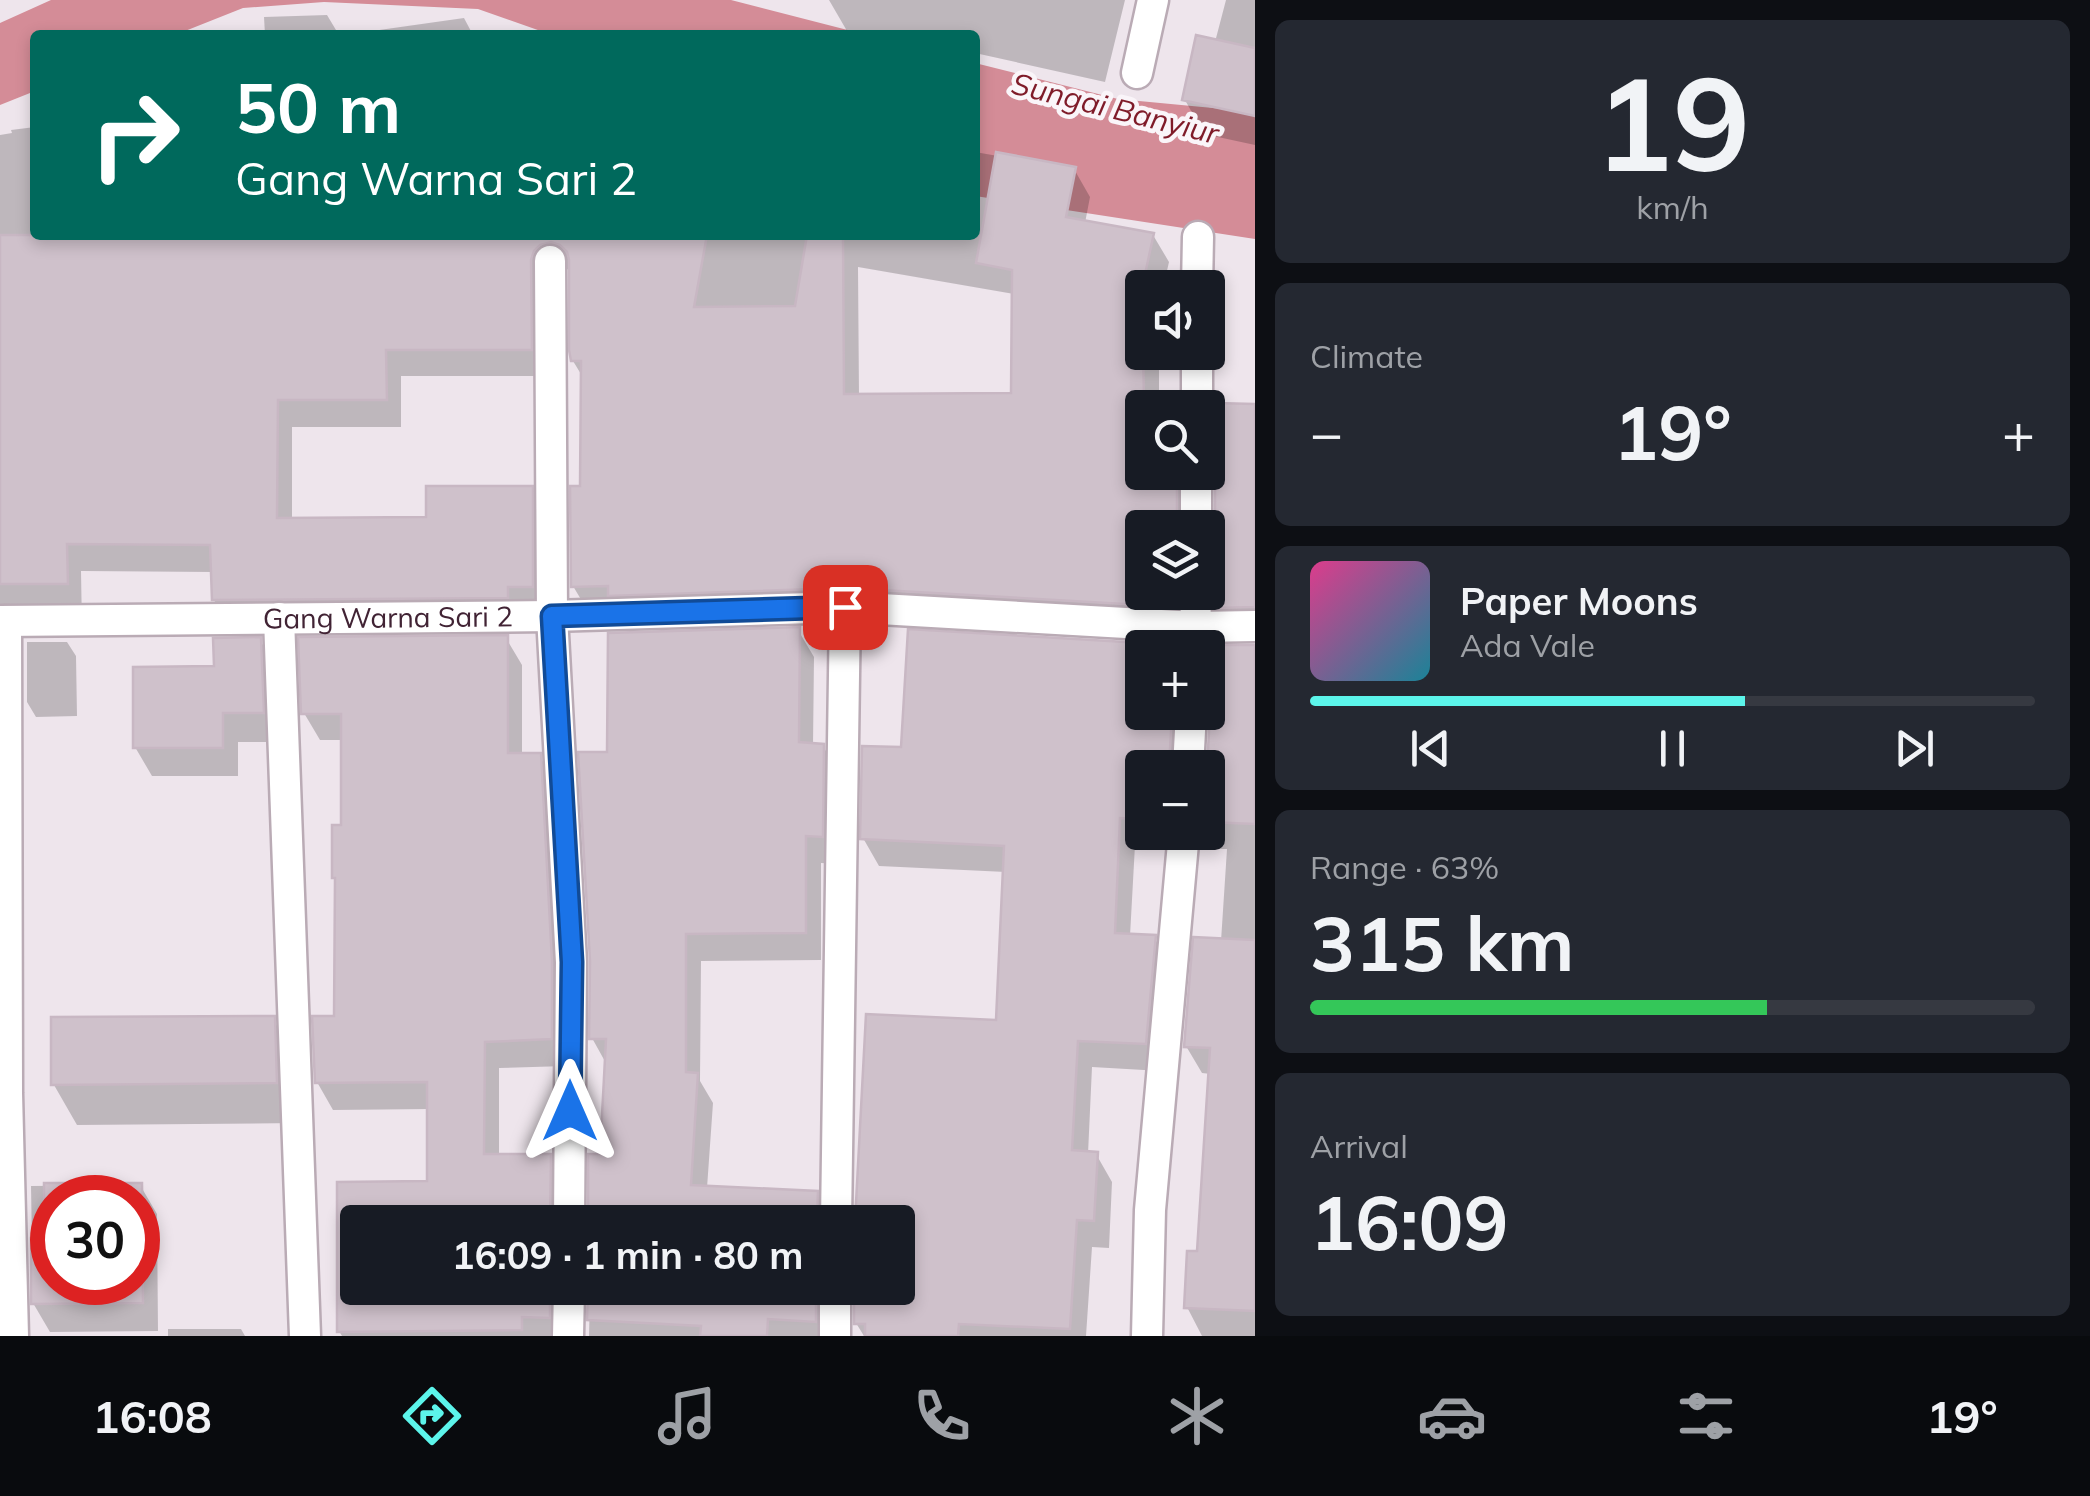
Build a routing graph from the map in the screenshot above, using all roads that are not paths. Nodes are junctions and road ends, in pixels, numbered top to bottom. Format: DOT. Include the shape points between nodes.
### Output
graph roads {
  1 [pos="1152,0"];
  2 [pos="1137,73"];
  3 [pos="1198,237"];
  4 [pos="550,261"];
  5 [pos="1197,270"];
  6 [pos="845,607"];
  7 [pos="552,616"];
  8 [pos="280,618"];
  9 [pos="3,621"];
  10 [pos="1255,626"];
  11 [pos="1125,632"];
  12 [pos="1225,632"];
  13 [pos="1182,850"];
  14 [pos="569,1205"];
  15 [pos="836,1205"];
  16 [pos="568,1305"];
  17 [pos="835,1305"];
  18 [pos="13,1336"];
  19 [pos="306,1336"];
  20 [pos="568,1336"];
  21 [pos="835,1336"];
  22 [pos="1147,1336"];
  1 -- 2 [label="street"];
  3 -- 5 [label="street"];
  4 -- 7 [label="street"];
  6 -- 7 [label="street, Gang Warna Sari 2"];
  6 -- 11 [label="street, Gang Warna Sari 2"];
  6 -- 15 [label="street"];
  7 -- 8 [label="street, Gang Warna Sari 2"];
  7 -- 14 [label="street" via="572,962"];
  8 -- 9 [label="street, Gang Warna Sari 2"];
  8 -- 19 [label="street"];
  9 -- 18 [label="street"];
  10 -- 12 [label="street, Gang Warna Sari 2"];
  13 -- 22 [label="street" via="1150,1210"];
  16 -- 20 [label="street"];
  17 -- 21 [label="street"];
}
